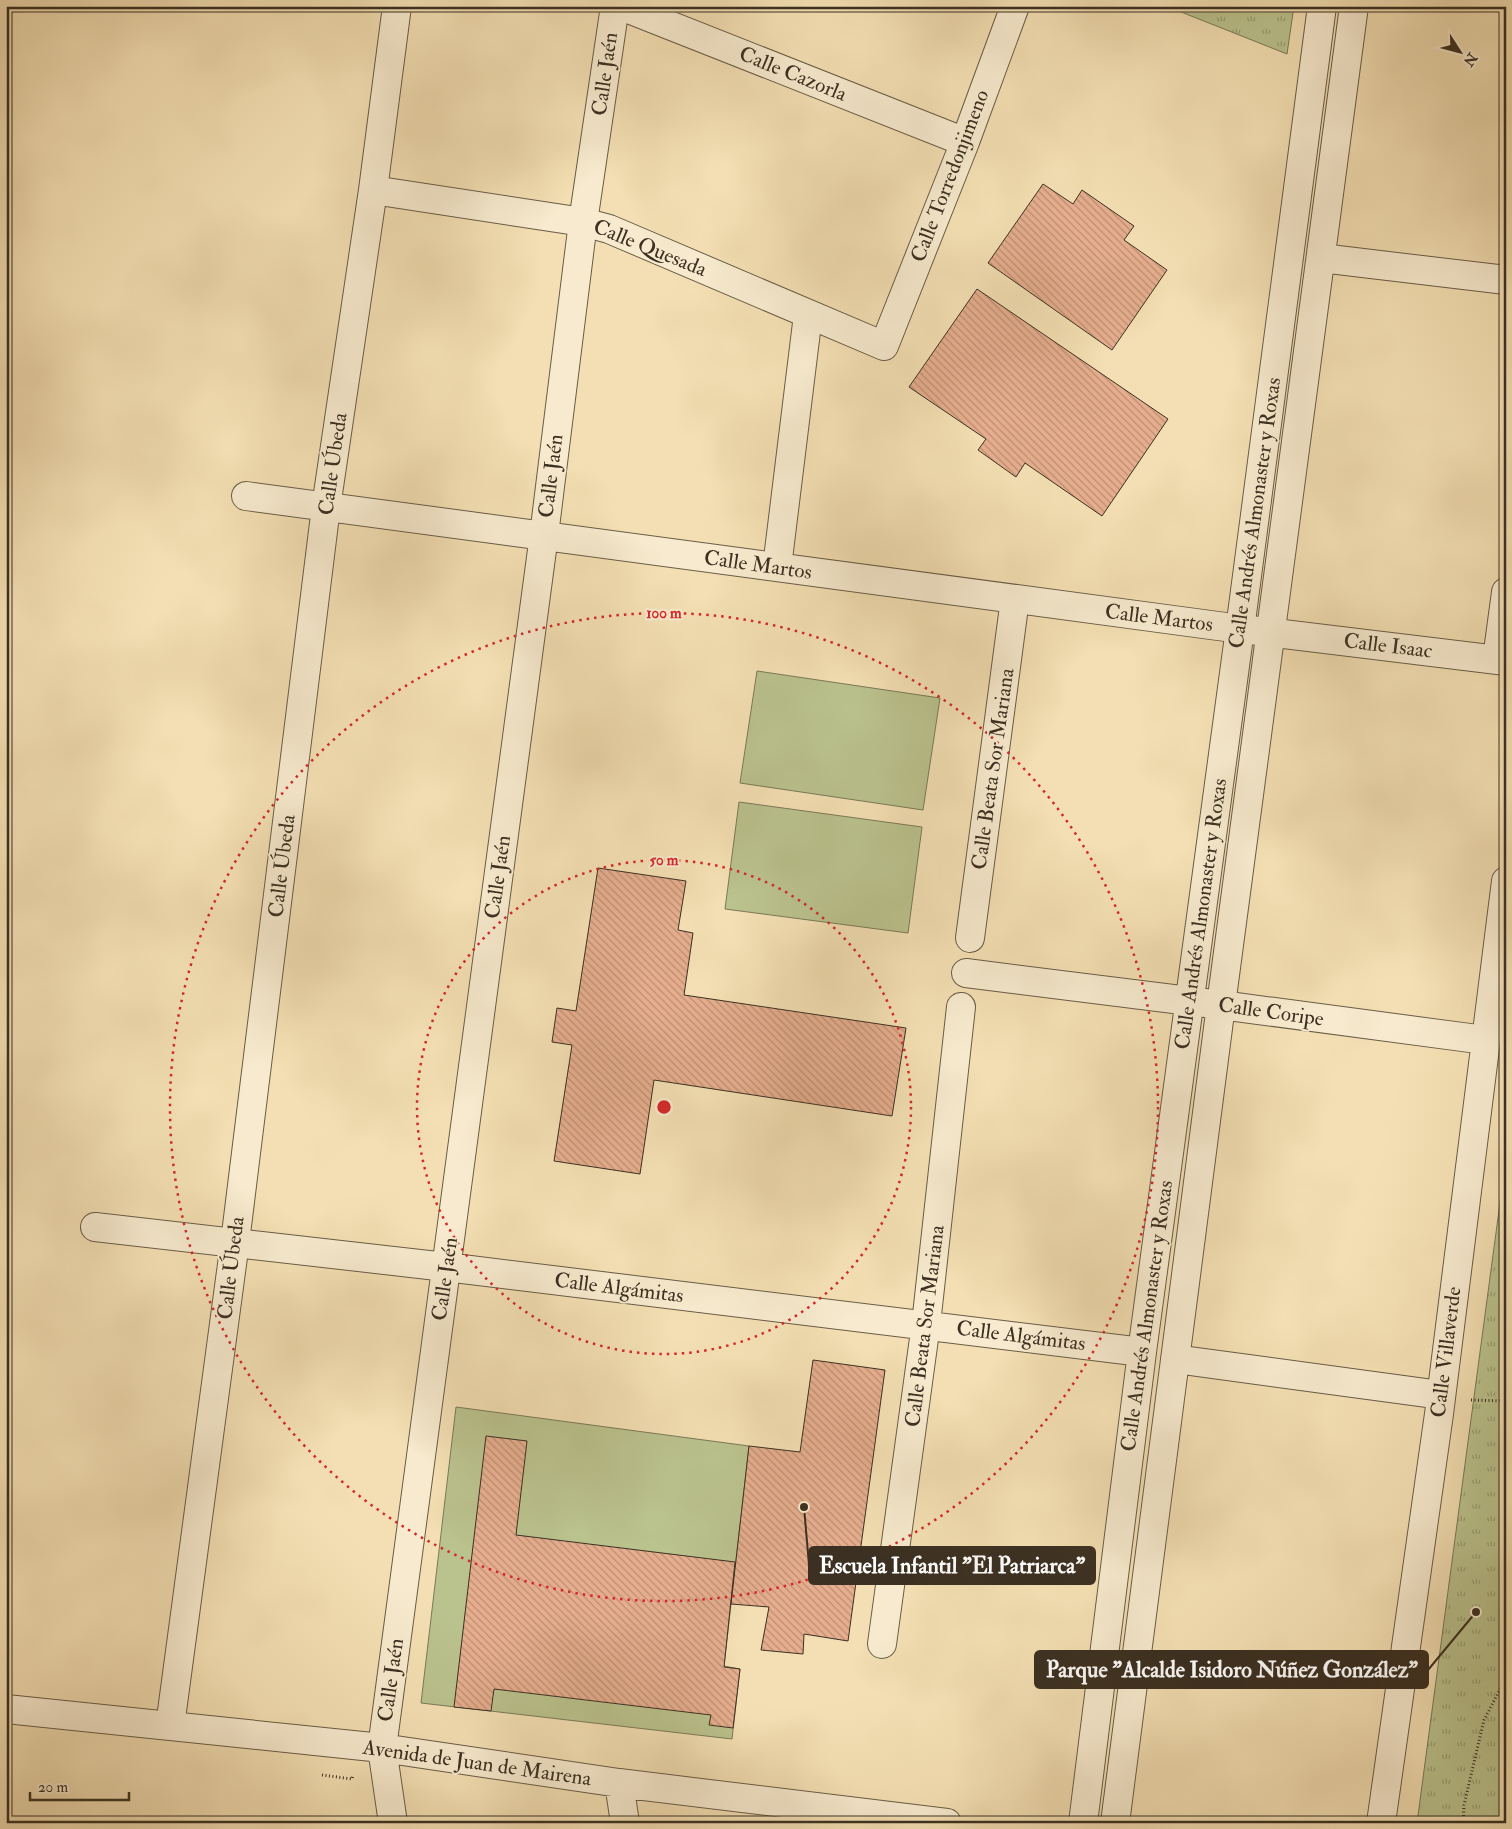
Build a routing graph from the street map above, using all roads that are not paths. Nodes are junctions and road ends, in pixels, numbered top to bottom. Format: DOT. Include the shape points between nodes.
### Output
graph roads {
  1 [pos="396,6"];
  2 [pos="615,6"];
  3 [pos="621,6"];
  4 [pos="1016,6"];
  5 [pos="1322,6"];
  6 [pos="1354,6"];
  7 [pos="965,142"];
  8 [pos="373,190"];
  9 [pos="583,222"];
  10 [pos="1321,258"];
  11 [pos="1506,280"];
  12 [pos="808,315"];
  13 [pos="884,346"];
  14 [pos="246,496"];
  15 [pos="326,508"];
  16 [pos="544,535"];
  17 [pos="777,568"];
  18 [pos="1506,592"];
  19 [pos="1015,599"];
  20 [pos="1240,629"];
  21 [pos="1270,632"];
  22 [pos="1501,660"];
  23 [pos="1506,881"];
  24 [pos="970,938"];
  25 [pos="966,974"];
  26 [pos="1190,1001"];
  27 [pos="1221,1005"];
  28 [pos="962,1007"];
  29 [pos="1485,1040"];
  30 [pos="95,1227"];
  31 [pos="235,1242"];
  32 [pos="446,1267"];
  33 [pos="926,1324"];
  34 [pos="1142,1352"];
  35 [pos="1175,1359"];
  36 [pos="1441,1395"];
  37 [pos="882,1644"];
  38 [pos="6,1709"];
  39 [pos="170,1726"];
  40 [pos="382,1748"];
  41 [pos="619,1783"];
  42 [pos="862,1818"];
  43 [pos="393,1823"];
  44 [pos="625,1823"];
  45 [pos="947,1823"];
  46 [pos="1083,1823"];
  47 [pos="1115,1823"];
  48 [pos="1381,1823"];
  1 -- 8 [label="street, Calle Úbeda"];
  2 -- 9 [label="street, Calle Jaén"];
  3 -- 7 [label="street, Calle Cazorla"];
  4 -- 7 [label="street, Calle Torredonjimeno"];
  5 -- 20 [label="street, Calle Andrés Almonaster y Roxas"];
  6 -- 10 [label="street, Calle Andrés Almonaster y Roxas"];
  7 -- 13 [label="street, Calle Torredonjimeno"];
  8 -- 9 [label="street, Calle Quesada"];
  8 -- 15 [label="street, Calle Úbeda"];
  9 -- 12 [label="street, Calle Quesada" via="628,236"];
  9 -- 16 [label="street, Calle Jaén"];
  10 -- 11 [label="street"];
  10 -- 21 [label="street, Calle Andrés Almonaster y Roxas"];
  12 -- 13 [label="street, Calle Quesada"];
  12 -- 17 [label="street"];
  14 -- 15 [label="street, Calle Martos"];
  15 -- 16 [label="street, Calle Martos"];
  15 -- 31 [label="street, Calle Úbeda"];
  16 -- 17 [label="street, Calle Martos"];
  16 -- 32 [label="street, Calle Jaén"];
  17 -- 19 [label="street, Calle Martos"];
  18 -- 22 [label="street"];
  19 -- 20 [label="street, Calle Martos"];
  19 -- 24 [label="street, Calle Beata Sor Mariana"];
  20 -- 21 [label="street, Calle Martos"];
  20 -- 26 [label="street, Calle Andrés Almonaster y Roxas"];
  21 -- 22 [label="street, Calle Isaac"];
  21 -- 27 [label="street, Calle Andrés Almonaster y Roxas"];
  23 -- 29 [label="street, Calle Villaverde"];
  25 -- 26 [label="street, Calle Coripe"];
  26 -- 27 [label="street, Calle Coripe"];
  26 -- 34 [label="street, Calle Andrés Almonaster y Roxas"];
  27 -- 29 [label="street, Calle Coripe"];
  27 -- 35 [label="street, Calle Andrés Almonaster y Roxas"];
  28 -- 33 [label="street, Calle Beata Sor Mariana"];
  29 -- 36 [label="street, Calle Villaverde"];
  30 -- 31 [label="street, Calle Algámitas"];
  31 -- 32 [label="street, Calle Algámitas"];
  31 -- 39 [label="street, Calle Úbeda"];
  32 -- 33 [label="street, Calle Algámitas"];
  32 -- 40 [label="street, Calle Jaén"];
  33 -- 34 [label="street, Calle Algámitas"];
  33 -- 37 [label="street, Calle Beata Sor Mariana"];
  34 -- 46 [label="street, Calle Andrés Almonaster y Roxas"];
  35 -- 36 [label="street"];
  35 -- 47 [label="street, Calle Andrés Almonaster y Roxas"];
  36 -- 48 [label="street, Calle Villaverde"];
  38 -- 39 [label="street, Avenida de Juan de Mairena"];
  39 -- 40 [label="street, Avenida de Juan de Mairena"];
  40 -- 41 [label="street, Avenida de Juan de Mairena"];
  40 -- 43 [label="street, Calle Jaén"];
  41 -- 42 [label="street, Avenida de Juan de Mairena"];
  41 -- 44 [label="street"];
  42 -- 45 [label="street, Avenida de Juan de Mairena"];
}
